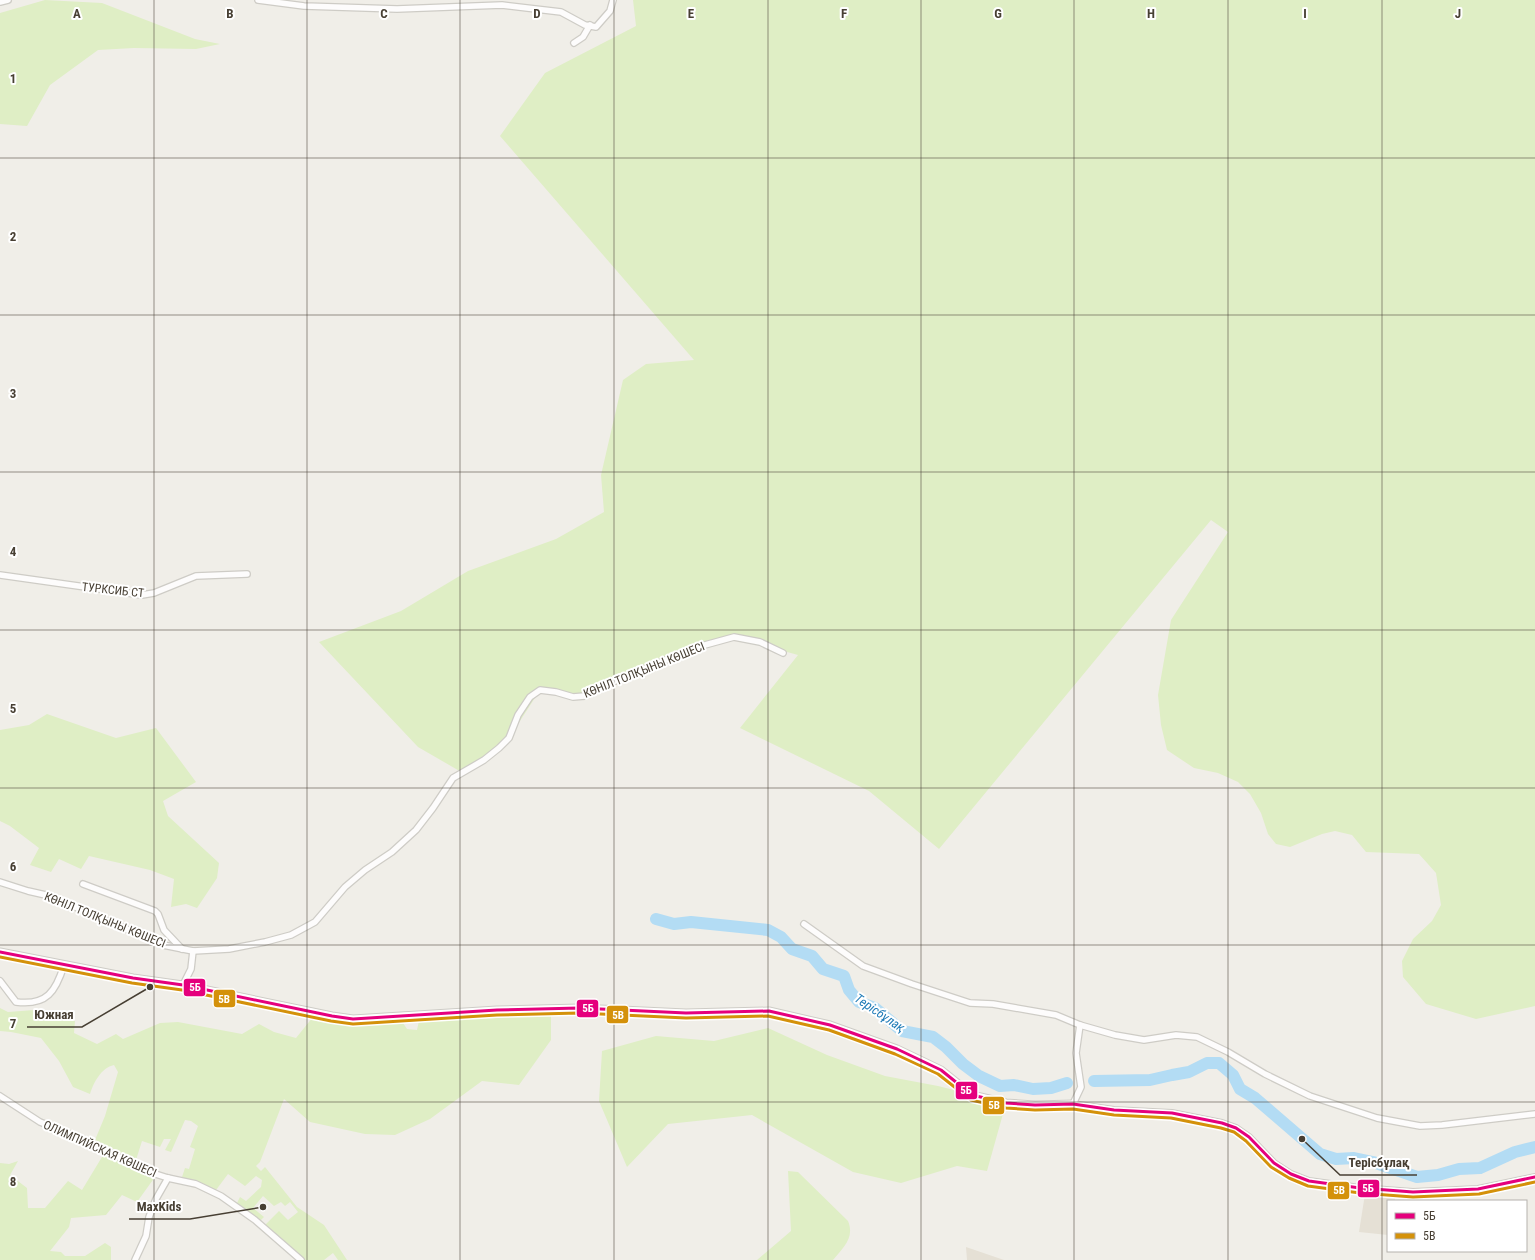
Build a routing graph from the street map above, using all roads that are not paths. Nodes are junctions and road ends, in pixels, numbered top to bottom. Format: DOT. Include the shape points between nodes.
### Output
graph roads {
  1 [pos="8,0"];
  2 [pos="258,0"];
  3 [pos="613,0"];
  4 [pos="0,2"];
  5 [pos="590,25"];
  6 [pos="574,43"];
  7 [pos="247,574"];
  8 [pos="0,575"];
  9 [pos="783,653"];
  10 [pos="0,882"];
  11 [pos="83,884"];
  12 [pos="804,924"];
  13 [pos="182,950"];
  14 [pos="193,951"];
  15 [pos="0,952"];
  16 [pos="64,965"];
  17 [pos="0,981"];
  18 [pos="183,985"];
  19 [pos="1080,1025"];
  20 [pos="0,1096"];
  21 [pos="1073,1104"];
  22 [pos="1535,1114"];
  23 [pos="1535,1177"];
  24 [pos="168,1178"];
  25 [pos="135,1260"];
  26 [pos="301,1260"];
  1 -- 4 [label="street"];
  2 -- 5 [label="street" via="304,6 397,8 502,5 561,12 585,25"];
  3 -- 5 [label="street" via="610,11 603,21 596,27"];
  5 -- 6 [label="street" via="583,37"];
  7 -- 8 [label="street, ТУРКСИБ СТ" via="196,576 154,593 142,595"];
  9 -- 14 [label="street, КӨНІЛ ТОЛҚЫНЫ КӨШЕСІ" via="760,642 734,637 694,648 585,696 573,697 540,690 530,697 518,715 509,738 484,760 453,778 416,830 392,852 345,887 315,922 291,935 265,942 230,949"];
  10 -- 13 [label="street, КӨНІЛ ТОЛҚЫНЫ КӨШЕСІ" via="50,896 163,945"];
  11 -- 13 [label="street" via="155,911 164,930"];
  12 -- 19 [label="street" via="863,966 970,1003 993,1004 1056,1015"];
  13 -- 14 [label="street, КӨНІЛ ТОЛҚЫНЫ КӨШЕСІ"];
  14 -- 18 [label="street" via="191,970"];
  15 -- 16 [label="street"];
  16 -- 17 [label="street" via="59,983 47,997 27,1004 16,1002"];
  16 -- 18 [label="street"];
  18 -- 21 [label="street" via="353,1019 564,1008 686,1013 769,1012 830,1025 897,1049 941,1070 972,1095 1006,1103"];
  19 -- 21 [label="street" via="1076,1053 1081,1087"];
  19 -- 22 [label="street" via="1115,1036 1144,1040 1176,1035 1197,1037 1310,1096 1391,1121 1435,1126"];
  20 -- 24 [label="street, ОЛИМПИЙСКАЯ КӨШЕСІ" via="40,1122 85,1140 146,1171"];
  21 -- 23 [label="street" via="1114,1110 1172,1113 1222,1123 1236,1128 1248,1137 1274,1163 1291,1174 1309,1181 1413,1192 1478,1189"];
  24 -- 25 [label="street" via="156,1199 149,1217 146,1236"];
  24 -- 26 [label="street, ОЛИМПИЙСКАЯ КӨШЕСІ" via="196,1184 221,1196 255,1220"];
}
